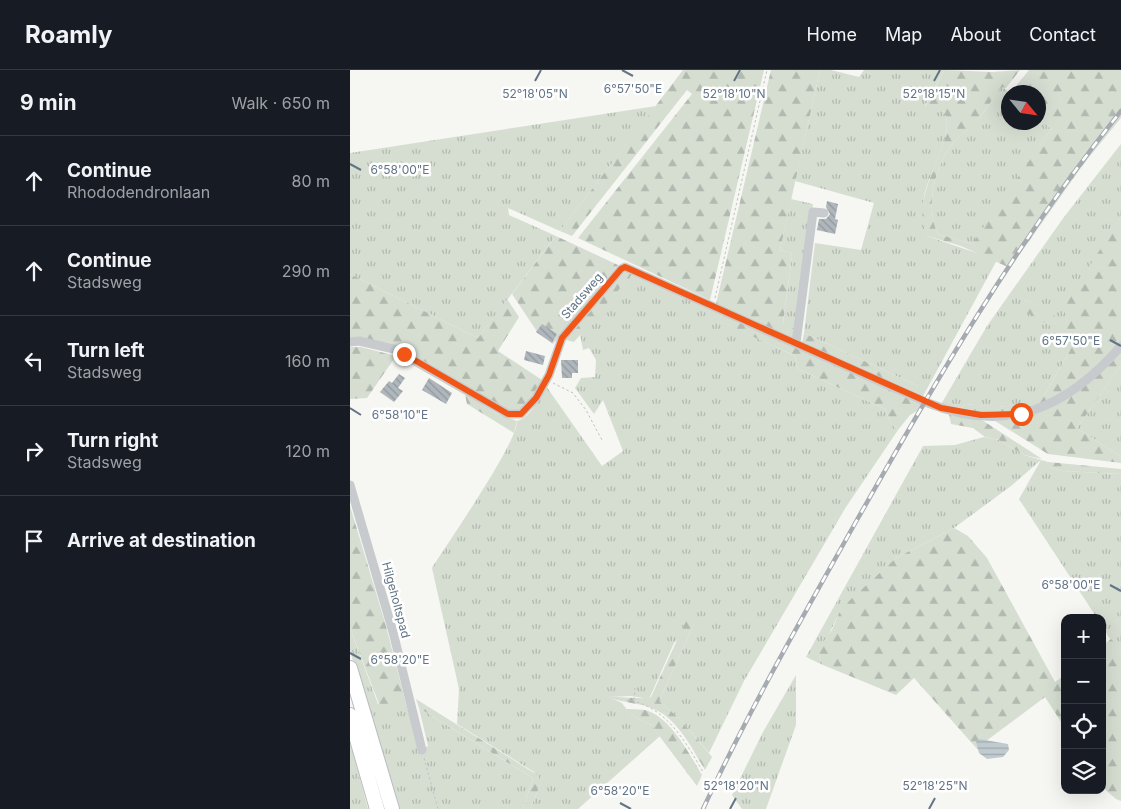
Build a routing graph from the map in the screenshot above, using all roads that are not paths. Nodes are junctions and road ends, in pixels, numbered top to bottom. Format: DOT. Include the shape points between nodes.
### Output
graph roads {
  1 [pos="824,213"];
  2 [pos="350,342"];
  3 [pos="796,343"];
  4 [pos="1121,346"];
  5 [pos="350,485"];
  6 [pos="350,668"];
  7 [pos="350,715"];
  8 [pos="422,750"];
  9 [pos="376,809"];
  10 [pos="392,809"];
  1 -- 3 [label="street" via="812,212"];
  2 -- 3 [label="street, Stadsweg" via="394,348 514,416 526,410 536,398 562,338 621,269 632,268"];
  3 -- 4 [label="street, Stadsweg" via="928,403 952,411 981,415 1021,414 1055,402 1086,380"];
  5 -- 8 [label="street, Hilgeholtspad" via="393,632"];
  6 -- 10 [label="highway"];
  7 -- 9 [label="highway"];
}
